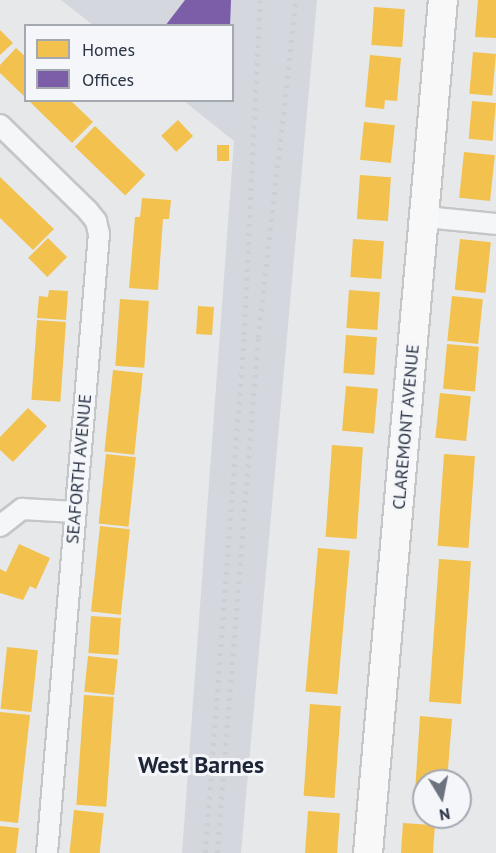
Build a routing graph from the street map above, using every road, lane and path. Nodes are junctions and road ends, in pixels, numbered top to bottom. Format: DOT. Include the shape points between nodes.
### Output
graph roads {
  1 [pos="443,0"];
  2 [pos="0,125"];
  3 [pos="425,217"];
  4 [pos="496,224"];
  5 [pos="75,512"];
  6 [pos="0,526"];
  7 [pos="47,853"];
  8 [pos="368,853"];
  1 -- 3 [label="street, CLAREMONT AVENUE"];
  2 -- 5 [label="street, SEAFORTH AVENUE" via="88,211 99,234"];
  3 -- 4 [label="street"];
  3 -- 8 [label="street, CLAREMONT AVENUE"];
  5 -- 6 [label="street" via="22,509"];
  5 -- 7 [label="street, SEAFORTH AVENUE"];
}
